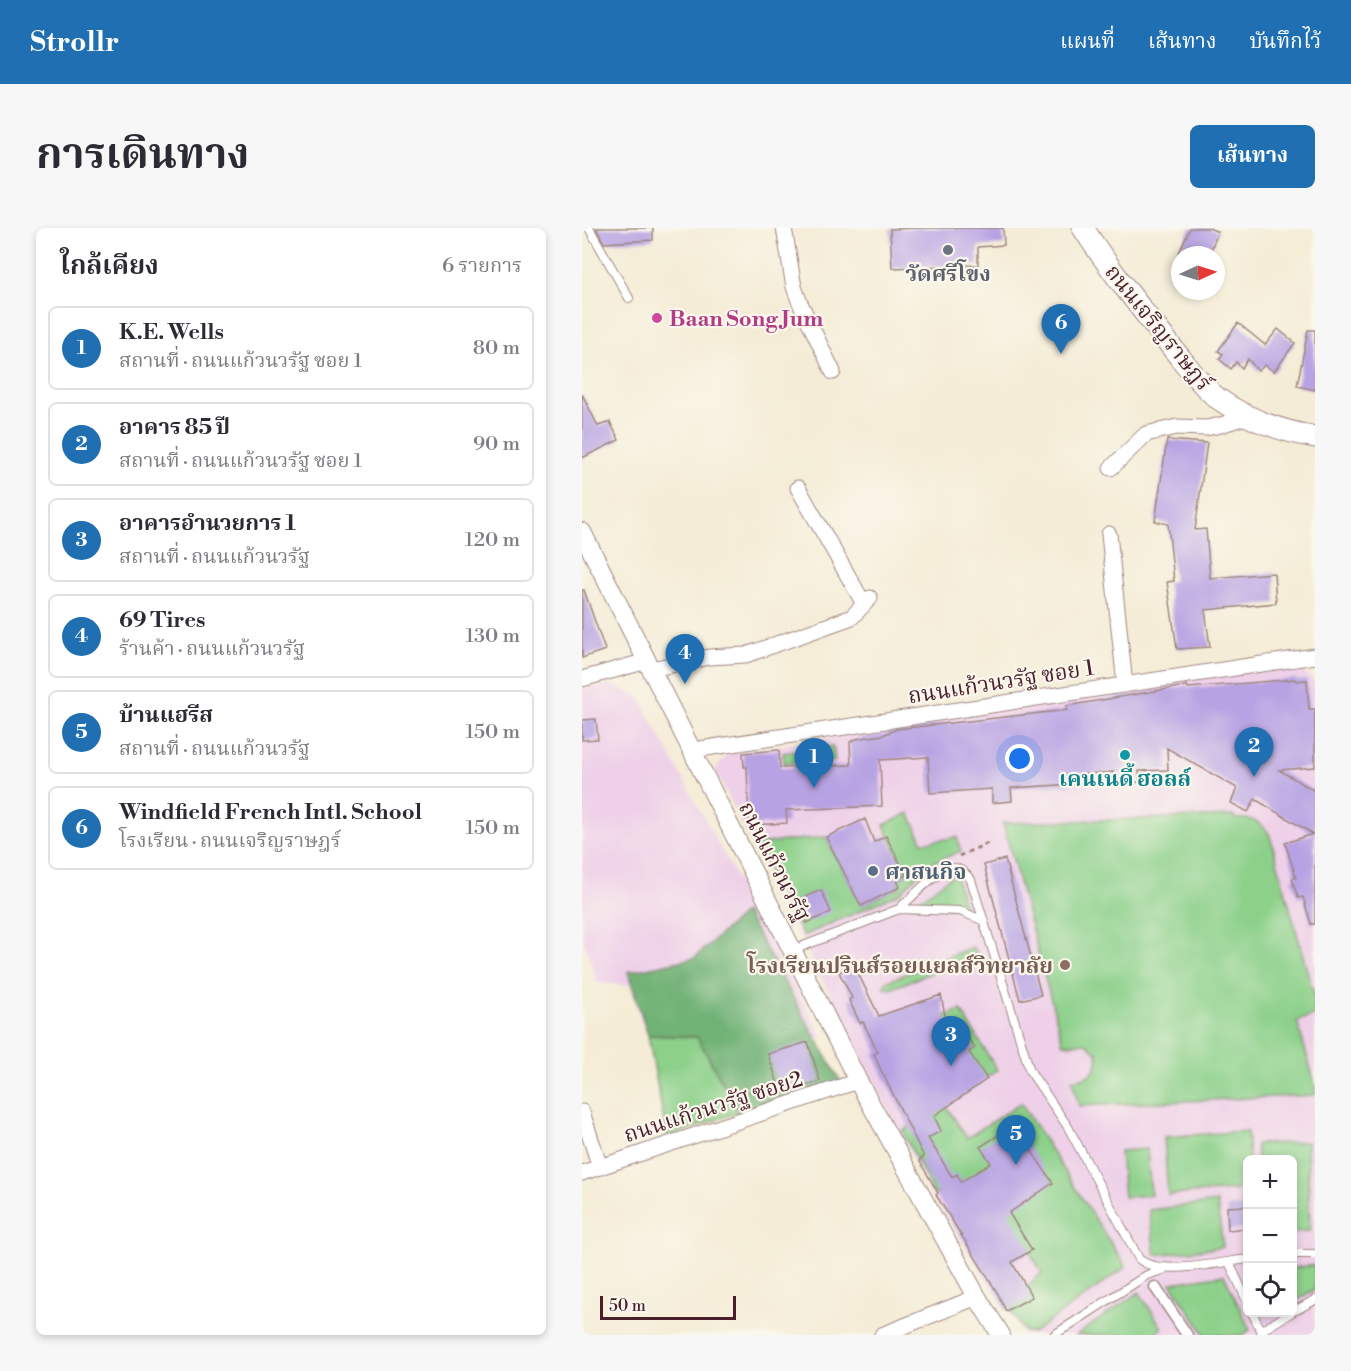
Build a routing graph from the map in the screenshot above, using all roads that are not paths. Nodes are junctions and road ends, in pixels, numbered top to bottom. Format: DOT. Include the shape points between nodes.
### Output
graph roads {
  1 [pos="589,228"];
  2 [pos="784,228"];
  3 [pos="1083,228"];
  4 [pos="629,298"];
  5 [pos="833,372"];
  6 [pos="1248,416"];
  7 [pos="1315,437"];
  8 [pos="1111,468"];
  9 [pos="798,488"];
  10 [pos="582,532"];
  11 [pos="1108,534"];
  12 [pos="1315,656"];
  13 [pos="649,665"];
  14 [pos="582,679"];
  15 [pos="1125,685"];
  16 [pos="693,750"];
  17 [pos="899,909"];
  18 [pos="984,921"];
  19 [pos="793,950"];
  20 [pos="858,1081"];
  21 [pos="582,1112"];
  22 [pos="600,1167"];
  23 [pos="582,1173"];
  24 [pos="1297,1254"];
  25 [pos="1315,1254"];
  26 [pos="1243,1260"];
  27 [pos="1229,1262"];
  28 [pos="1171,1268"];
  29 [pos="1155,1287"];
  30 [pos="1243,1292"];
  31 [pos="976,1297"];
  32 [pos="1315,1300"];
  33 [pos="1297,1309"];
  34 [pos="1254,1317"];
  35 [pos="1284,1317"];
  36 [pos="882,1335"];
  37 [pos="1001,1335"];
  38 [pos="1054,1335"];
  39 [pos="1186,1335"];
  1 -- 4 [label="lane"];
  2 -- 5 [label="street" via="794,287"];
  3 -- 6 [label="main road, ถนนเจริญราษฎร์" via="1121,283 1194,374 1217,397"];
  6 -- 7 [label="main road, ถนนเจริญราษฎร์"];
  6 -- 8 [label="street" via="1206,428 1177,427 1146,435"];
  9 -- 13 [label="street" via="867,601 852,617 746,656"];
  10 -- 13 [label="street, ถนนแก้วนวรัฐ"];
  11 -- 15 [label="street"];
  12 -- 15 [label="street, ถนนแก้วนวรัฐ ซอย 1"];
  13 -- 14 [label="street"];
  13 -- 16 [label="street, ถนนแก้วนวรัฐ"];
  15 -- 16 [label="street, ถนนแก้วนวรัฐ ซอย 1"];
  16 -- 19 [label="street, ถนนแก้วนวรัฐ"];
  17 -- 18 [label="lane" via="960,911"];
  17 -- 18 [label="lane" via="938,875 952,868 964,871 971,880"];
  17 -- 19 [label="lane"];
  18 -- 28 [label="lane" via="1030,1071 1068,1127 1139,1259 1152,1268"];
  19 -- 20 [label="street, ถนนแก้วนวรัฐ"];
  20 -- 22 [label="street, ถนนแก้วนวรัฐ ซอย2"];
  20 -- 31 [label="street, ถนนแก้วนวรัฐ"];
  21 -- 22 [label="street"];
  22 -- 23 [label="street, ถนนแก้วนวรัฐ ซอย2"];
  24 -- 25 [label="lane"];
  26 -- 27 [label="lane"];
  27 -- 28 [label="lane"];
  27 -- 30 [label="lane"];
  28 -- 38 [label="lane" via="1147,1275"];
  29 -- 39 [label="street"];
  31 -- 36 [label="street"];
  31 -- 37 [label="street, ถนนแก้วนวรัฐ"];
  32 -- 33 [label="lane"];
  34 -- 35 [label="lane" via="1261,1331"];
}
